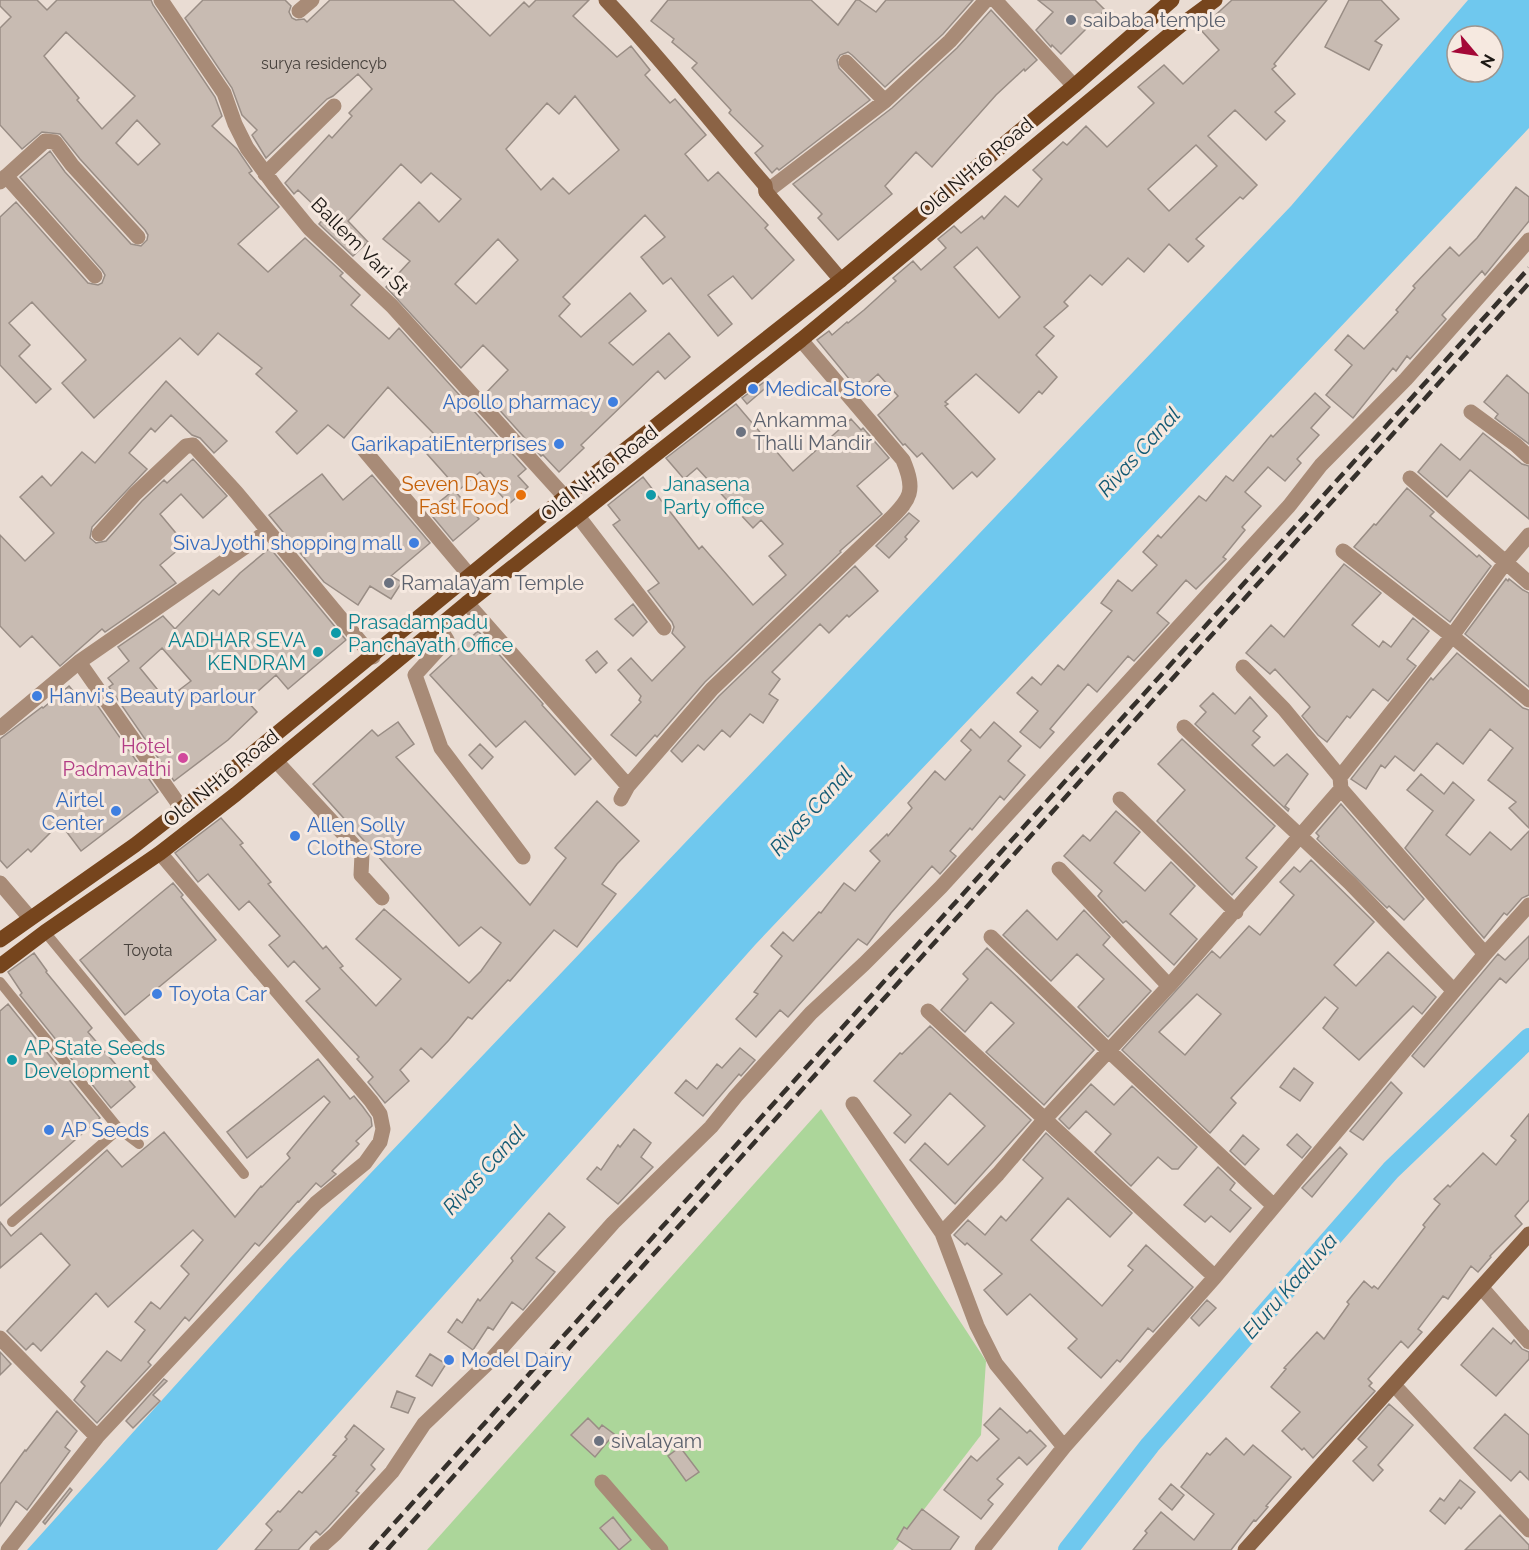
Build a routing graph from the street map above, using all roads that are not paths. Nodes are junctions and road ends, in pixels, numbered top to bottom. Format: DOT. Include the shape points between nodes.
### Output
graph roads {
  1 [pos="161,0"];
  2 [pos="312,0"];
  3 [pos="606,0"];
  4 [pos="986,0"];
  5 [pos="994,0"];
  6 [pos="1173,0"];
  7 [pos="1215,0"];
  8 [pos="299,11"];
  9 [pos="846,62"];
  10 [pos="1074,86"];
  11 [pos="885,101"];
  12 [pos="334,106"];
  13 [pos="265,174"];
  14 [pos="3,179"];
  15 [pos="766,192"];
  16 [pos="138,237"];
  17 [pos="1529,240"];
  18 [pos="95,276"];
  19 [pos="842,280"];
  20 [pos="801,340"];
  21 [pos="1471,412"];
  22 [pos="364,450"];
  23 [pos="1529,457"];
  24 [pos="1410,478"];
  25 [pos="565,497"];
  26 [pos="578,516"];
  27 [pos="268,531"];
  28 [pos="99,534"];
  29 [pos="1529,535"];
  30 [pos="1343,551"];
  31 [pos="1505,563"];
  32 [pos="470,576"];
  33 [pos="1529,583"];
  34 [pos="467,603"];
  35 [pos="439,627"];
  36 [pos="664,628"];
  37 [pos="1452,636"];
  38 [pos="373,657"];
  39 [pos="79,662"];
  40 [pos="1243,667"];
  41 [pos="1529,700"];
  42 [pos="1184,727"];
  43 [pos="0,728"];
  44 [pos="276,761"];
  45 [pos="1341,783"];
  46 [pos="1120,799"];
  47 [pos="182,809"];
  48 [pos="1300,837"];
  49 [pos="160,853"];
  50 [pos="523,857"];
  51 [pos="1059,869"];
  52 [pos="0,883"];
  53 [pos="382,898"];
  54 [pos="1529,905"];
  55 [pos="1236,912"];
  56 [pos="30,918"];
  57 [pos="45,932"];
  58 [pos="991,937"];
  59 [pos="0,940"];
  60 [pos="1485,954"];
  61 [pos="0,966"];
  62 [pos="0,982"];
  63 [pos="1170,986"];
  64 [pos="1454,991"];
  65 [pos="928,1011"];
  66 [pos="1109,1051"];
  67 [pos="854,1104"];
  68 [pos="1044,1120"];
  69 [pos="118,1129"];
  70 [pos="139,1144"];
  71 [pos="244,1174"];
  72 [pos="1274,1206"];
  73 [pos="12,1222"];
  74 [pos="942,1233"];
  75 [pos="1529,1234"];
  76 [pos="1215,1277"];
  77 [pos="1482,1288"];
  78 [pos="0,1338"];
  79 [pos="1529,1342"];
  80 [pos="1394,1385"];
  81 [pos="97,1437"];
  82 [pos="1064,1447"];
  83 [pos="602,1482"];
  84 [pos="1529,1530"];
  85 [pos="8,1550"];
  86 [pos="317,1550"];
  87 [pos="661,1550"];
  88 [pos="982,1550"];
  89 [pos="1245,1550"];
  1 -- 13 [label="street, Ballem Vari St" via="224,93 247,148"];
  2 -- 8 [label="street"];
  3 -- 15 [label="street" via="765,185"];
  4 -- 11 [label="street" via="950,41"];
  5 -- 10 [label="street"];
  6 -- 10 [label="main road, Old NH16 Road"];
  7 -- 20 [label="main road, Old NH16 Road"];
  9 -- 11 [label="street"];
  10 -- 19 [label="main road, Old NH16 Road"];
  11 -- 15 [label="street"];
  12 -- 13 [label="street"];
  13 -- 25 [label="street, Ballem Vari St" via="309,228 392,306"];
  14 -- 16 [label="street" via="45,141 55,142"];
  14 -- 18 [label="street"];
  15 -- 19 [label="street"];
  17 -- 86 [label="street" via="941,887 811,1013 711,1127 613,1223 490,1361 424,1424 392,1472"];
  19 -- 25 [label="main road, Old NH16 Road"];
  20 -- 26 [label="main road, Old NH16 Road"];
  20 -- 34 [label="street" via="903,460 911,492 888,522 712,689 625,793"];
  21 -- 23 [label="street"];
  22 -- 32 [label="street"];
  24 -- 31 [label="street"];
  25 -- 32 [label="main road, Old NH16 Road"];
  26 -- 34 [label="main road, Old NH16 Road"];
  26 -- 36 [label="street"];
  27 -- 28 [label="street" via="223,477 193,446 186,446"];
  27 -- 38 [label="street"];
  27 -- 39 [label="street"];
  29 -- 31 [label="street"];
  30 -- 37 [label="street"];
  31 -- 33 [label="street"];
  31 -- 37 [label="street"];
  32 -- 38 [label="main road, Old NH16 Road"];
  34 -- 35 [label="main road, Old NH16 Road"];
  35 -- 44 [label="main road, Old NH16 Road"];
  35 -- 50 [label="street" via="447,640 414,675 441,748"];
  37 -- 41 [label="street"];
  37 -- 45 [label="street"];
  38 -- 47 [label="main road, Old NH16 Road"];
  39 -- 43 [label="street"];
  39 -- 47 [label="street"];
  40 -- 45 [label="street" via="1284,709"];
  42 -- 48 [label="street"];
  44 -- 49 [label="main road, Old NH16 Road"];
  44 -- 53 [label="street" via="362,854 362,875"];
  45 -- 48 [label="street"];
  45 -- 60 [label="street"];
  46 -- 55 [label="street"];
  47 -- 56 [label="main road, Old NH16 Road"];
  48 -- 55 [label="street"];
  48 -- 64 [label="street"];
  49 -- 57 [label="main road, Old NH16 Road"];
  49 -- 81 [label="street" via="371,1101 380,1114 383,1129 380,1142 365,1163 316,1203"];
  51 -- 63 [label="street"];
  52 -- 56 [label="street"];
  54 -- 60 [label="street"];
  55 -- 63 [label="street"];
  56 -- 59 [label="main road, Old NH16 Road"];
  57 -- 61 [label="main road, Old NH16 Road"];
  57 -- 71 [label="lane"];
  58 -- 66 [label="street"];
  60 -- 64 [label="street"];
  62 -- 69 [label="lane"];
  63 -- 66 [label="street"];
  64 -- 72 [label="street"];
  65 -- 68 [label="street"];
  66 -- 68 [label="street"];
  66 -- 72 [label="street"];
  67 -- 74 [label="street"];
  68 -- 74 [label="street"];
  68 -- 76 [label="street"];
  69 -- 70 [label="lane"];
  69 -- 73 [label="lane"];
  72 -- 76 [label="street"];
  74 -- 82 [label="street" via="977,1326 996,1364"];
  75 -- 77 [label="street"];
  76 -- 82 [label="street"];
  77 -- 79 [label="street"];
  77 -- 80 [label="street"];
  78 -- 81 [label="street"];
  80 -- 84 [label="street"];
  80 -- 89 [label="street"];
  81 -- 85 [label="street"];
  82 -- 88 [label="street"];
  83 -- 87 [label="street"];
}
